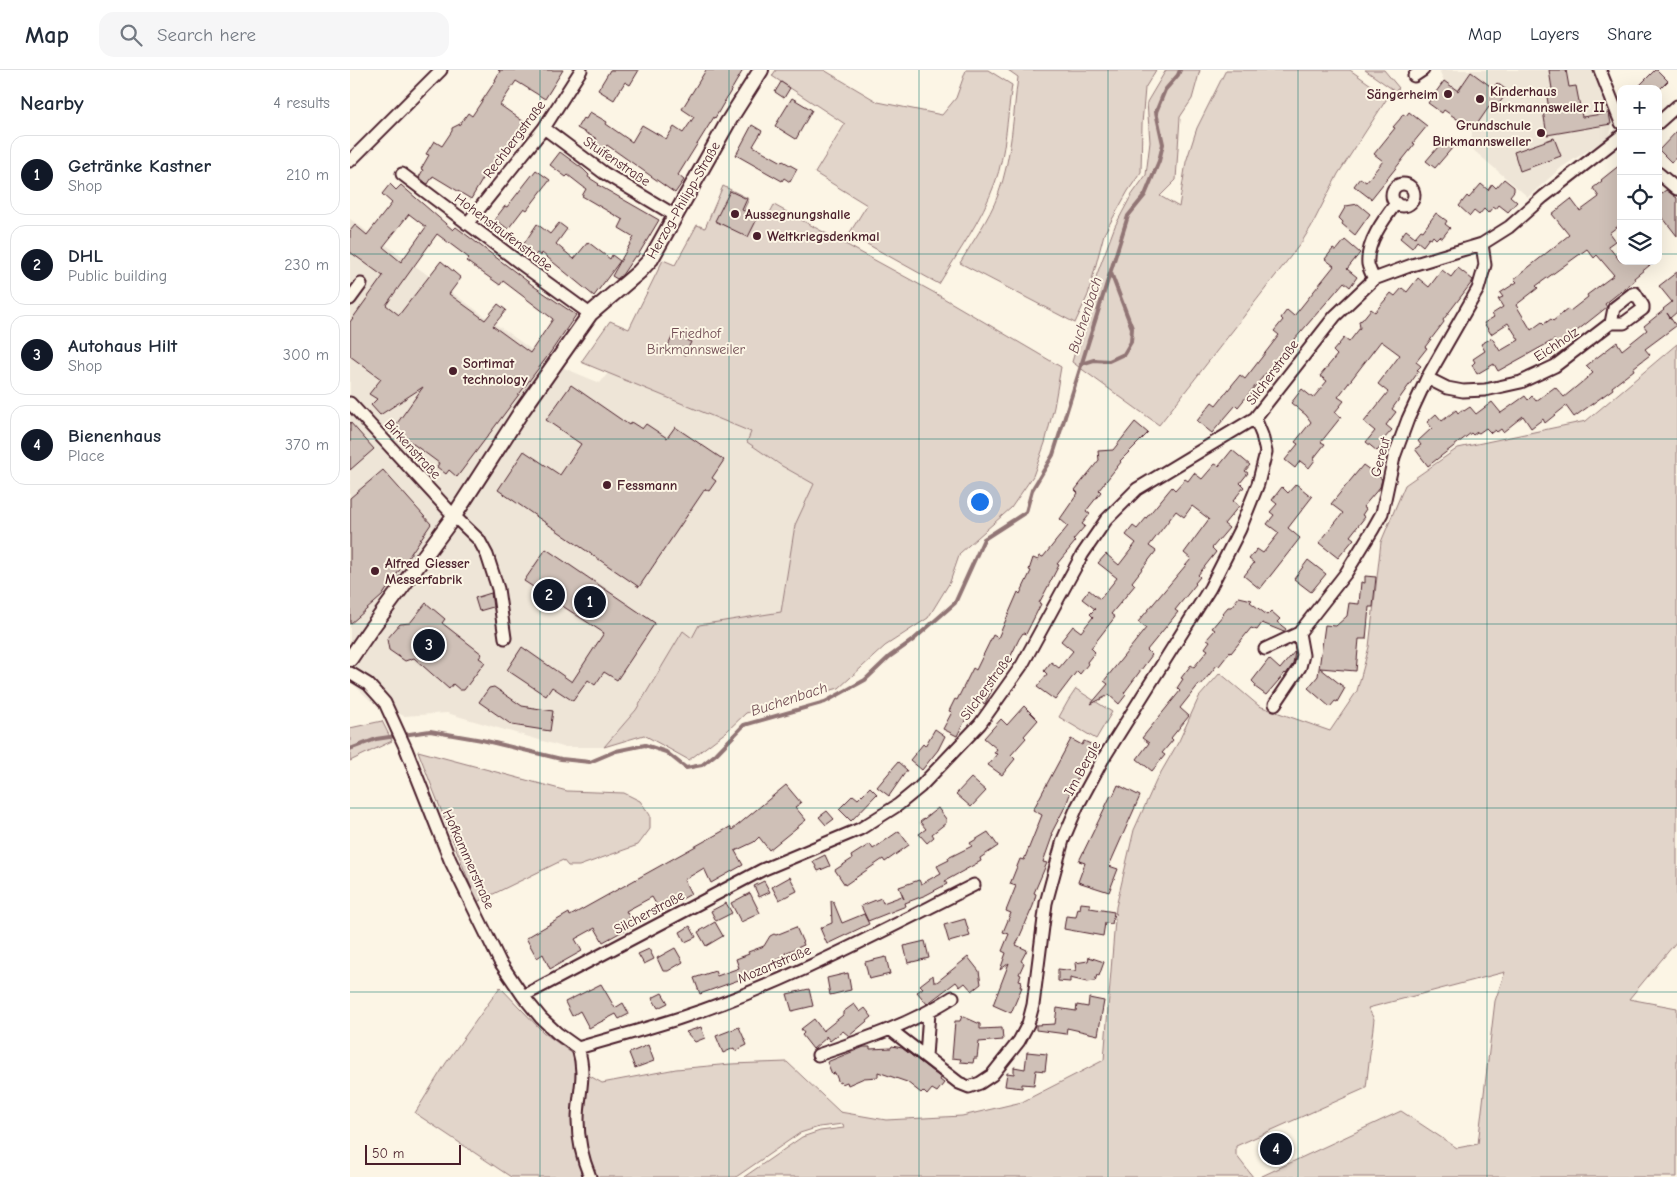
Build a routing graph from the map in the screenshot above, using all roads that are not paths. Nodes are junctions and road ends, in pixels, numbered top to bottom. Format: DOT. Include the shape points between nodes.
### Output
graph roads {
  1 [pos="441,70"];
  2 [pos="581,70"];
  3 [pos="761,70"];
  4 [pos="1600,70"];
  5 [pos="1677,106"];
  6 [pos="1617,113"];
  7 [pos="1662,119"];
  8 [pos="544,128"];
  9 [pos="1617,139"];
  10 [pos="350,161"];
  11 [pos="402,174"];
  12 [pos="1660,175"];
  13 [pos="1677,189"];
  14 [pos="1396,203"];
  15 [pos="676,216"];
  16 [pos="467,224"];
  17 [pos="1482,244"];
  18 [pos="1374,279"];
  19 [pos="361,284"];
  20 [pos="350,299"];
  21 [pos="590,314"];
  22 [pos="1611,323"];
  23 [pos="1427,378"];
  24 [pos="350,403"];
  25 [pos="1255,418"];
  26 [pos="454,516"];
  27 [pos="1299,633"];
  28 [pos="505,638"];
  29 [pos="1265,648"];
  30 [pos="350,659"];
  31 [pos="350,674"];
  32 [pos="1275,704"];
  33 [pos="974,885"];
  34 [pos="523,996"];
  35 [pos="953,997"];
  36 [pos="930,1012"];
  37 [pos="890,1030"];
  38 [pos="578,1048"];
  39 [pos="818,1055"];
  40 [pos="926,1056"];
  41 [pos="590,1177"];
  1 -- 10 [label="street"];
  2 -- 8 [label="street, Rechbergstraße"];
  3 -- 15 [label="street, Herzog-Philipp-Straße"];
  4 -- 6 [label="street"];
  5 -- 7 [label="street"];
  8 -- 15 [label="street, Stuifenstraße" via="604,173"];
  8 -- 16 [label="street, Rechbergstraße"];
  9 -- 17 [label="street, Silcherstraße" via="1543,196 1509,227"];
  11 -- 16 [label="street, Hohenstaufenstraße"];
  12 -- 13 [label="street"];
  14 -- 18 [label="street" via="1377,230 1371,246 1368,264"];
  15 -- 21 [label="street, Herzog-Philipp-Straße" via="651,259"];
  16 -- 21 [label="street, Hohenstaufenstraße"];
  17 -- 18 [label="street, Silcherstraße"];
  17 -- 23 [label="street, Gereut" via="1485,266 1478,289"];
  18 -- 25 [label="street, Silcherstraße" via="1335,316"];
  19 -- 20 [label="street"];
  21 -- 26 [label="street, Herzog-Philipp-Straße" via="521,412"];
  22 -- 23 [label="street, Eichholz" via="1555,366 1521,382 1463,391 1447,388"];
  23 -- 27 [label="street, Gereut" via="1394,456 1382,513 1346,573"];
  24 -- 26 [label="street, Birkenstraße"];
  25 -- 34 [label="street, Silcherstraße" via="1137,489 1106,520 1078,563 1022,665 980,724 920,787 898,805 860,829 762,870"];
  25 -- 40 [label="street, Im Bergle" via="1266,452 1258,484 1240,529 1210,588 1103,759 1062,840 1046,903 1028,1024 992,1075 969,1087 958,1083"];
  26 -- 28 [label="street" via="480,540 487,555 498,589"];
  26 -- 30 [label="street, Herzog-Philipp-Straße"];
  27 -- 29 [label="street, Gereut"];
  27 -- 32 [label="street" via="1303,655 1300,667"];
  31 -- 34 [label="street, Hofkammerstraße" via="368,684 385,703 450,860 500,962"];
  33 -- 38 [label="street, Mozartstraße" via="746,993 680,1018"];
  34 -- 38 [label="street, Hofkammerstraße" via="540,1018"];
  35 -- 36 [label="street"];
  36 -- 37 [label="street"];
  36 -- 40 [label="street"];
  37 -- 39 [label="street"];
  37 -- 40 [label="street, Im Bergle"];
  38 -- 41 [label="street" via="583,1072 578,1121"];
}
